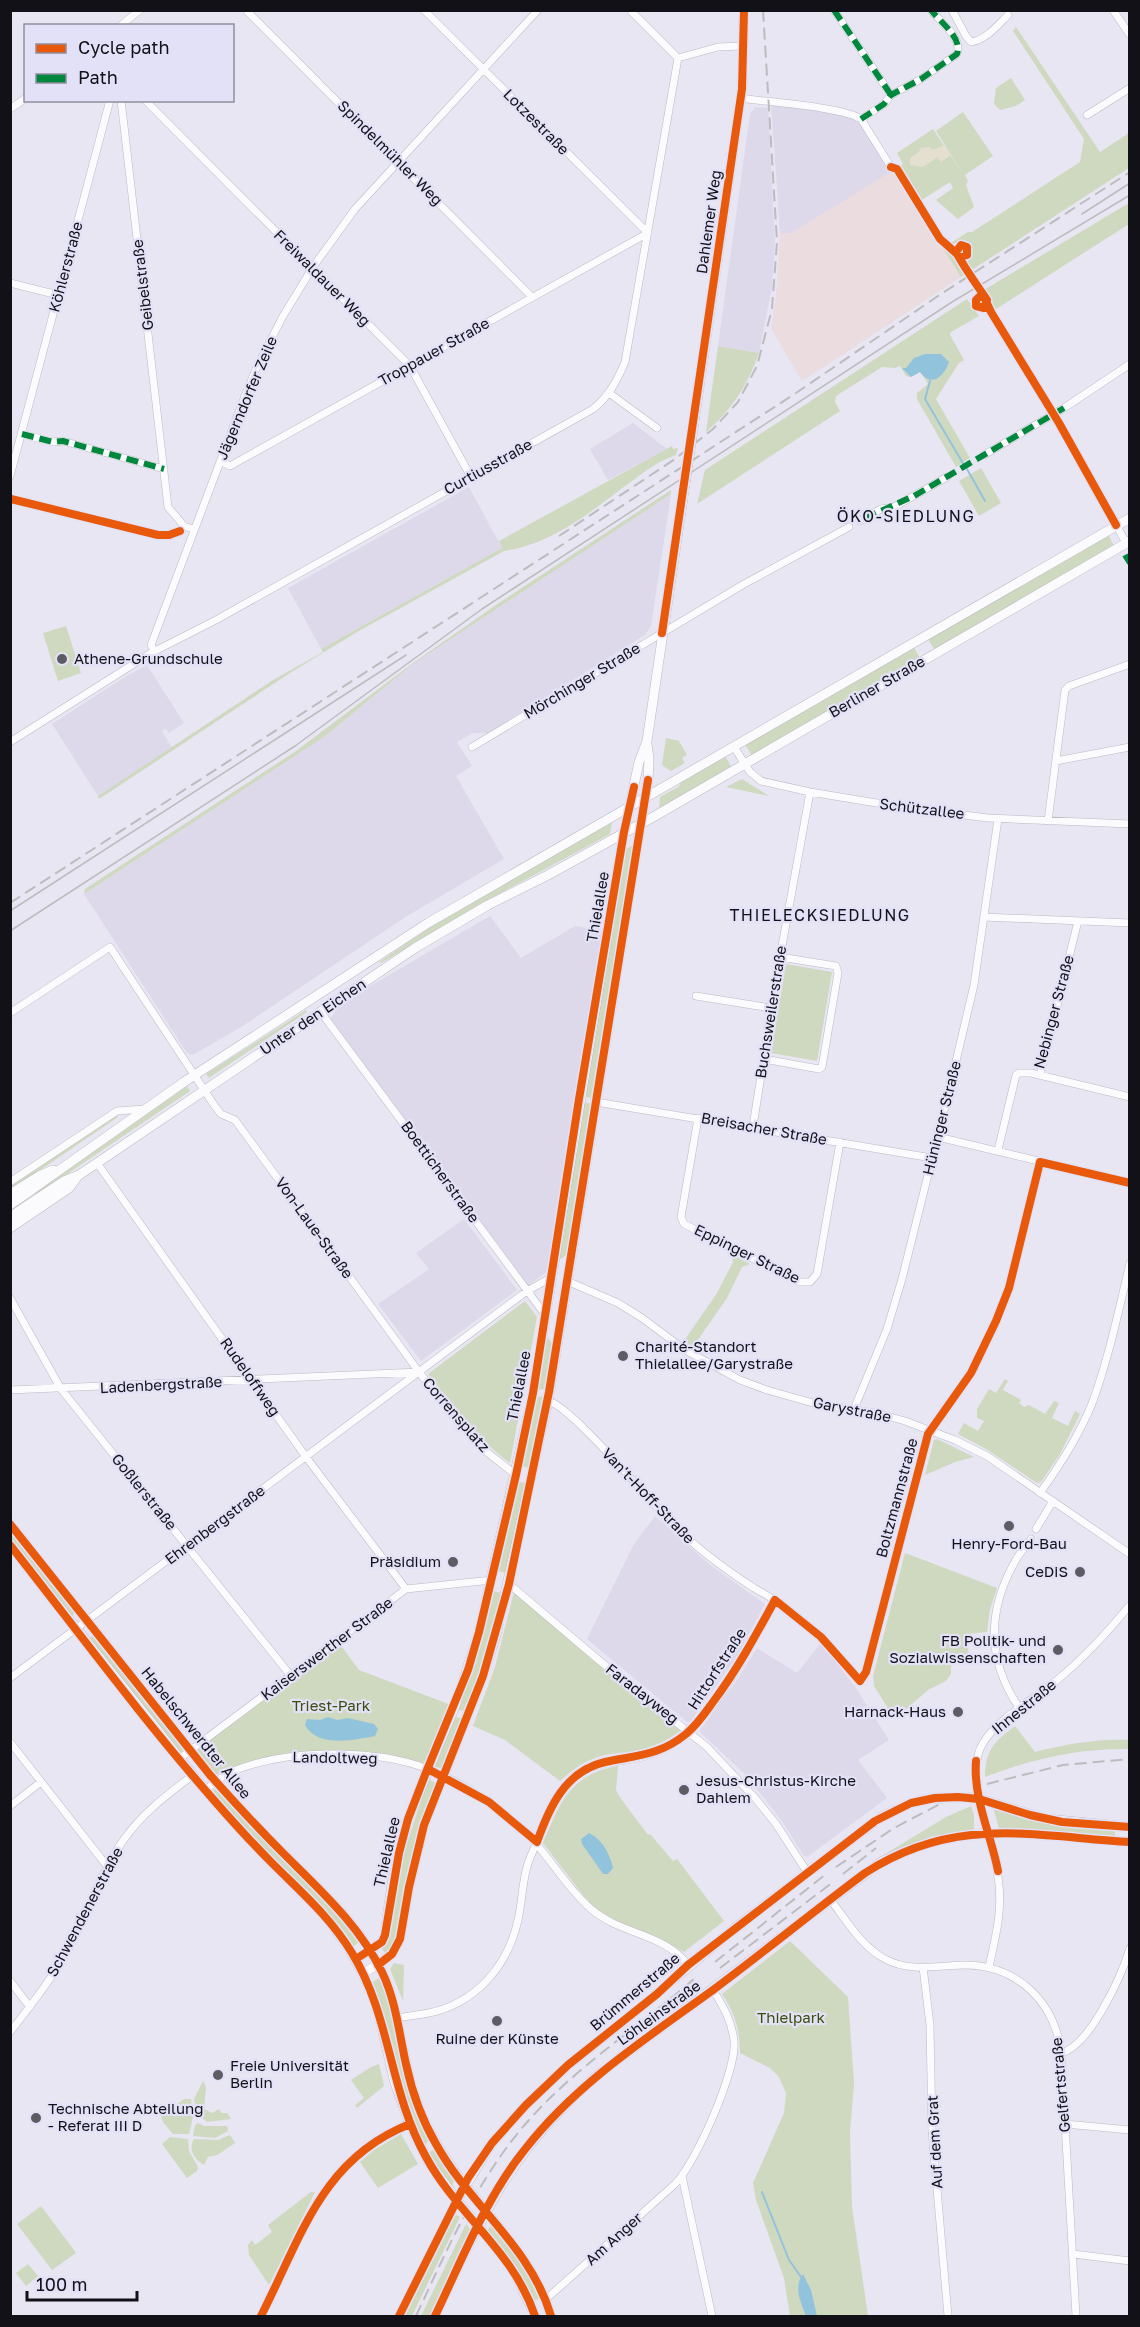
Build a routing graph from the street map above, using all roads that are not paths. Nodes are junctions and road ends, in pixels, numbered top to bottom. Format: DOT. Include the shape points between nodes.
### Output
graph roads {
  1 [pos="140,10"];
  2 [pos="246,10"];
  3 [pos="424,10"];
  4 [pos="538,10"];
  5 [pos="630,10"];
  6 [pos="744,10"];
  7 [pos="834,10"];
  8 [pos="931,10"];
  9 [pos="952,10"];
  10 [pos="1113,10"];
  11 [pos="1008,15"];
  12 [pos="122,24"];
  13 [pos="1130,34"];
  14 [pos="742,46"];
  15 [pos="678,58"];
  16 [pos="483,69"];
  17 [pos="1130,88"];
  18 [pos="891,95"];
  19 [pos="740,98"];
  20 [pos="24,99"];
  21 [pos="109,102"];
  22 [pos="121,102"];
  23 [pos="147,102"];
  24 [pos="10,109"];
  25 [pos="1087,115"];
  26 [pos="861,119"];
  27 [pos="398,162"];
  28 [pos="891,167"];
  29 [pos="648,233"];
  30 [pos="313,267"];
  31 [pos="10,283"];
  32 [pos="58,295"];
  33 [pos="532,297"];
  34 [pos="1130,364"];
  35 [pos="410,366"];
  36 [pos="609,393"];
  37 [pos="657,428"];
  38 [pos="22,434"];
  39 [pos="984,455"];
  40 [pos="220,461"];
  41 [pos="164,469"];
  42 [pos="10,476"];
  43 [pos="471,477"];
  44 [pos="947,477"];
  45 [pos="1130,518"];
  46 [pos="860,521"];
  47 [pos="1116,525"];
  48 [pos="849,527"];
  49 [pos="193,529"];
  50 [pos="1128,542"];
  51 [pos="662,633"];
  52 [pos="154,651"];
  53 [pos="1130,664"];
  54 [pos="647,741"];
  55 [pos="10,742"];
  56 [pos="472,747"];
  57 [pos="734,747"];
  58 [pos="1130,747"];
  59 [pos="1056,761"];
  60 [pos="745,764"];
  61 [pos="810,792"];
  62 [pos="645,799"];
  63 [pos="629,807"];
  64 [pos="998,819"];
  65 [pos="1048,821"];
  66 [pos="640,824"];
  67 [pos="1130,824"];
  68 [pos="624,832"];
  69 [pos="984,917"];
  70 [pos="1078,921"];
  71 [pos="1130,923"];
  72 [pos="780,957"];
  73 [pos="371,961"];
  74 [pos="380,972"];
  75 [pos="696,996"];
  76 [pos="771,1008"];
  77 [pos="320,1011"];
  78 [pos="10,1013"];
  79 [pos="764,1059"];
  80 [pos="194,1075"];
  81 [pos="1040,1075"];
  82 [pos="204,1090"];
  83 [pos="1130,1097"];
  84 [pos="579,1099"];
  85 [pos="596,1102"];
  86 [pos="146,1108"];
  87 [pos="698,1118"];
  88 [pos="753,1126"];
  89 [pos="938,1137"];
  90 [pos="840,1142"];
  91 [pos="998,1150"];
  92 [pos="932,1158"];
  93 [pos="1040,1162"];
  94 [pos="97,1163"];
  95 [pos="64,1165"];
  96 [pos="79,1175"];
  97 [pos="10,1182"];
  98 [pos="1130,1183"];
  99 [pos="10,1194"];
  100 [pos="10,1205"];
  101 [pos="10,1217"];
  102 [pos="10,1228"];
  103 [pos="1130,1263"];
  104 [pos="552,1277"];
  105 [pos="567,1281"];
  106 [pos="528,1291"];
  107 [pos="10,1298"];
  108 [pos="546,1316"];
  109 [pos="559,1334"];
  110 [pos="419,1372"];
  111 [pos="252,1380"];
  112 [pos="61,1389"];
  113 [pos="10,1390"];
  114 [pos="548,1401"];
  115 [pos="854,1409"];
  116 [pos="930,1429"];
  117 [pos="306,1457"];
  118 [pos="516,1475"];
  119 [pos="531,1479"];
  120 [pos="1040,1493"];
  121 [pos="1053,1501"];
  122 [pos="10,1524"];
  123 [pos="1036,1529"];
  124 [pos="1031,1539"];
  125 [pos="10,1545"];
  126 [pos="188,1546"];
  127 [pos="1130,1554"];
  128 [pos="492,1580"];
  129 [pos="508,1584"];
  130 [pos="406,1589"];
  131 [pos="775,1600"];
  132 [pos="1130,1605"];
  133 [pos="87,1619"];
  134 [pos="76,1628"];
  135 [pos="291,1676"];
  136 [pos="10,1678"];
  137 [pos="860,1681"];
  138 [pos="1020,1709"];
  139 [pos="689,1732"];
  140 [pos="10,1742"];
  141 [pos="190,1750"];
  142 [pos="179,1759"];
  143 [pos="428,1769"];
  144 [pos="192,1775"];
  145 [pos="443,1776"];
  146 [pos="216,1781"];
  147 [pos="42,1782"];
  148 [pos="205,1790"];
  149 [pos="979,1799"];
  150 [pos="10,1806"];
  151 [pos="1130,1827"];
  152 [pos="989,1832"];
  153 [pos="537,1842"];
  154 [pos="1130,1842"];
  155 [pos="107,1866"];
  156 [pos="807,1872"];
  157 [pos="830,1899"];
  158 [pos="1130,1948"];
  159 [pos="370,1950"];
  160 [pos="356,1959"];
  161 [pos="378,1965"];
  162 [pos="688,1965"];
  163 [pos="923,1967"];
  164 [pos="989,1967"];
  165 [pos="363,1974"];
  166 [pos="10,1981"];
  167 [pos="712,1990"];
  168 [pos="30,2007"];
  169 [pos="397,2018"];
  170 [pos="10,2031"];
  171 [pos="1061,2053"];
  172 [pos="410,2124"];
  173 [pos="1065,2124"];
  174 [pos="1130,2130"];
  175 [pos="436,2144"];
  176 [pos="423,2151"];
  177 [pos="682,2176"];
  178 [pos="466,2186"];
  179 [pos="458,2202"];
  180 [pos="485,2210"];
  181 [pos="477,2224"];
  182 [pos="1073,2254"];
  183 [pos="1130,2261"];
  184 [pos="545,2300"];
  185 [pos="533,2312"];
  186 [pos="261,2316"];
  187 [pos="399,2316"];
  188 [pos="435,2316"];
  189 [pos="551,2316"];
  190 [pos="712,2316"];
  191 [pos="948,2316"];
  192 [pos="1076,2316"];
  1 -- 12 [label="street"];
  2 -- 27 [label="street, Spindelmühler Weg"];
  3 -- 16 [label="street, Lotzestraße"];
  4 -- 16 [label="street, Jägerndorfer Zeile"];
  5 -- 15 [label="street"];
  6 -- 14 [label="main road, Dahlemer Weg"];
  7 -- 18 [label="street"];
  8 -- 18 [label="street" via="957,41 957,54"];
  9 -- 11 [label="street" via="971,42 978,41"];
  10 -- 13 [label="street"];
  14 -- 15 [label="street" via="718,47"];
  14 -- 19 [label="main road, Dahlemer Weg"];
  15 -- 29 [label="street, Curtiusstraße"];
  16 -- 27 [label="street, Jägerndorfer Zeile"];
  16 -- 29 [label="street, Lotzestraße"];
  17 -- 25 [label="street"];
  18 -- 26 [label="street"];
  19 -- 26 [label="street" via="841,111"];
  19 -- 51 [label="main road, Dahlemer Weg, bridge"];
  20 -- 24 [label="street"];
  21 -- 32 [label="street, Köhlerstraße"];
  22 -- 41 [label="street, Geibelstraße"];
  23 -- 30 [label="street, Freiwaldauer Weg"];
  26 -- 28 [label="street"];
  27 -- 30 [label="street, Jägerndorfer Zeile" via="355,210"];
  27 -- 33 [label="street, Spindelmühler Weg"];
  29 -- 33 [label="street, Troppauer Straße"];
  29 -- 36 [label="street, Curtiusstraße" via="625,362"];
  30 -- 35 [label="street, Freiwaldauer Weg"];
  30 -- 40 [label="street, Jägerndorfer Zeile" via="256,369"];
  31 -- 32 [label="street"];
  32 -- 38 [label="street, Köhlerstraße"];
  33 -- 35 [label="street, Troppauer Straße"];
  34 -- 39 [label="street"];
  35 -- 40 [label="street, Troppauer Straße" via="230,466"];
  35 -- 43 [label="street, Freiwaldauer Weg"];
  36 -- 37 [label="street"];
  36 -- 43 [label="street, Curtiusstraße" via="593,409"];
  38 -- 41 [label="street"];
  38 -- 42 [label="street, Köhlerstraße"];
  40 -- 49 [label="street, Jägerndorfer Zeile"];
  41 -- 49 [label="street, Geibelstraße" via="168,507 184,526"];
  43 -- 52 [label="street, Curtiusstraße" via="226,615"];
  44 -- 46 [label="street"];
  45 -- 47 [label="main road, Berliner Straße"];
  47 -- 50 [label="street"];
  47 -- 57 [label="main road, Berliner Straße"];
  48 -- 51 [label="street, Mörchinger Straße"];
  49 -- 52 [label="street, Jägerndorfer Zeile" via="151,645"];
  50 -- 60 [label="main road, Berliner Straße"];
  51 -- 54 [label="main road"];
  51 -- 56 [label="street, Mörchinger Straße"];
  52 -- 55 [label="street, Curtiusstraße"];
  53 -- 59 [label="street" via="1065,690"];
  54 -- 62 [label="main road"];
  54 -- 63 [label="main road"];
  57 -- 60 [label="street, Schützallee"];
  57 -- 62 [label="main road, Berliner Straße"];
  58 -- 59 [label="street"];
  59 -- 65 [label="street"];
  60 -- 61 [label="street, Schützallee" via="761,781"];
  60 -- 66 [label="main road, Berliner Straße"];
  61 -- 64 [label="street, Schützallee"];
  61 -- 72 [label="street, Buchsweilerstraße"];
  62 -- 63 [label="main road, Berliner Straße"];
  62 -- 66 [label="main road"];
  63 -- 68 [label="main road, Thielallee"];
  63 -- 73 [label="main road, Unter den Eichen" via="428,923"];
  64 -- 65 [label="street, Schützallee"];
  64 -- 69 [label="street, Hüninger Straße"];
  65 -- 67 [label="street, Schützallee"];
  66 -- 68 [label="main road, Berliner Straße"];
  66 -- 85 [label="main road, Thielallee"];
  68 -- 74 [label="main road, Unter den Eichen" via="488,905"];
  68 -- 84 [label="main road, Thielallee"];
  69 -- 70 [label="street"];
  69 -- 89 [label="street, Hüninger Straße" via="974,986"];
  70 -- 71 [label="street"];
  70 -- 81 [label="street, Nebinger Straße"];
  72 -- 76 [label="street, Buchsweilerstraße"];
  72 -- 79 [label="street" via="838,968 822,1067"];
  73 -- 74 [label="main road"];
  73 -- 80 [label="main road, Unter den Eichen"];
  74 -- 77 [label="main road, Unter den Eichen"];
  75 -- 76 [label="street"];
  76 -- 79 [label="street, Buchsweilerstraße"];
  77 -- 82 [label="main road, Unter den Eichen"];
  77 -- 106 [label="street, Boetticherstraße"];
  78 -- 80 [label="street, Von-Laue-Straße" via="110,947"];
  79 -- 88 [label="street, Buchsweilerstraße"];
  80 -- 82 [label="street, Von-Laue-Straße"];
  80 -- 86 [label="main road, Unter den Eichen"];
  81 -- 83 [label="street"];
  81 -- 91 [label="street, Nebinger Straße" via="1023,1071 1016,1075"];
  82 -- 94 [label="main road, Unter den Eichen"];
  82 -- 110 [label="street, Von-Laue-Straße" via="221,1114 235,1120"];
  84 -- 85 [label="main road"];
  84 -- 104 [label="main road, Thielallee"];
  85 -- 87 [label="street, Breisacher Straße"];
  85 -- 105 [label="main road, Thielallee"];
  86 -- 95 [label="main road, Unter den Eichen"];
  86 -- 97 [label="street, Unter den Eichen" via="117,1111"];
  87 -- 88 [label="street, Breisacher Straße"];
  87 -- 90 [label="street, Eppinger Straße" via="681,1217 684,1224 800,1282 810,1282 817,1274"];
  88 -- 90 [label="street, Breisacher Straße"];
  89 -- 91 [label="street"];
  89 -- 92 [label="street, Hüninger Straße"];
  90 -- 92 [label="street, Breisacher Straße"];
  91 -- 93 [label="street"];
  92 -- 115 [label="street, Hüninger Straße" via="893,1309"];
  93 -- 98 [label="street"];
  93 -- 116 [label="street, Boltzmannstraße" via="1009,1288 996,1322 971,1373"];
  94 -- 96 [label="main road, Unter den Eichen"];
  94 -- 111 [label="street, Rudeloffweg"];
  95 -- 99 [label="main road"];
  95 -- 100 [label="main road, Unter den Eichen"];
  96 -- 101 [label="main road, Unter den Eichen"];
  96 -- 102 [label="main road" via="69,1188"];
  103 -- 120 [label="street" via="1092,1401 1070,1449"];
  104 -- 105 [label="main road"];
  104 -- 106 [label="street"];
  104 -- 108 [label="main road, Thielallee"];
  105 -- 109 [label="main road, Thielallee"];
  105 -- 115 [label="street, Garystraße" via="618,1303 726,1374 790,1397"];
  106 -- 108 [label="street, Boetticherstraße"];
  106 -- 110 [label="street, Corrensplatz"];
  107 -- 112 [label="street, Goßlerstraße"];
  108 -- 109 [label="main road, Boetticherstraße"];
  108 -- 118 [label="main road, Thielallee"];
  109 -- 114 [label="main road, Thielallee"];
  110 -- 111 [label="street, Ladenbergstraße"];
  110 -- 117 [label="street, Ehrenbergstraße"];
  110 -- 118 [label="street, Corrensplatz" via="480,1445"];
  111 -- 112 [label="street, Ladenbergstraße"];
  111 -- 117 [label="street, Rudeloffweg"];
  112 -- 113 [label="street, Ladenbergstraße"];
  112 -- 126 [label="street, Goßlerstraße"];
  114 -- 119 [label="main road, Thielallee"];
  114 -- 131 [label="street, Van't-Hoff-Straße" via="557,1404 586,1431 698,1548"];
  115 -- 116 [label="street, Garystraße"];
  116 -- 120 [label="street, Garystraße" via="987,1456"];
  116 -- 137 [label="street, Boltzmannstraße" via="866,1672"];
  117 -- 126 [label="street, Ehrenbergstraße"];
  117 -- 130 [label="street, Rudeloffweg"];
  118 -- 119 [label="main road"];
  118 -- 128 [label="main road, Thielallee"];
  119 -- 129 [label="main road, Thielallee"];
  120 -- 121 [label="street, Garystraße"];
  121 -- 123 [label="street"];
  121 -- 127 [label="street, Garystraße"];
  122 -- 133 [label="main road, Habelschwerdter Allee"];
  124 -- 138 [label="street" via="1010,1571 994,1623 995,1658"];
  125 -- 134 [label="main road, Habelschwerdter Allee"];
  126 -- 133 [label="street, Ehrenbergstraße"];
  126 -- 135 [label="street, Goßlerstraße"];
  128 -- 129 [label="main road"];
  128 -- 130 [label="street, Kaiserswerther Straße"];
  128 -- 143 [label="main road, Thielallee" via="468,1671"];
  129 -- 139 [label="street, Faradayweg"];
  129 -- 145 [label="main road, Thielallee" via="483,1676"];
  130 -- 135 [label="street, Kaiserswerther Straße"];
  131 -- 137 [label="street, Van't-Hoff-Straße" via="821,1637"];
  131 -- 139 [label="street, Hittorfstraße" via="739,1665"];
  132 -- 138 [label="street, Ihnestraße" via="1082,1659"];
  133 -- 134 [label="street, Ehrenbergstraße"];
  133 -- 141 [label="main road, Habelschwerdter Allee"];
  134 -- 136 [label="street, Ehrenbergstraße"];
  134 -- 142 [label="main road, Habelschwerdter Allee"];
  135 -- 141 [label="street, Kaiserswerther Straße"];
  138 -- 149 [label="street, Ihnestraße" via="993,1730 981,1747 975,1774"];
  139 -- 153 [label="street, Hittorfstraße" via="659,1751 604,1762 578,1774 553,1802"];
  139 -- 156 [label="street, Faradayweg" via="755,1798"];
  140 -- 147 [label="street"];
  141 -- 142 [label="street, Kaiserswerther Straße"];
  141 -- 146 [label="main road, Habelschwerdter Allee"];
  142 -- 144 [label="main road, Habelschwerdter Allee"];
  143 -- 145 [label="street, Landoltweg"];
  143 -- 146 [label="street, Landoltweg" via="367,1756 301,1756 255,1764"];
  143 -- 159 [label="main road, Thielallee" via="399,1852 385,1935"];
  144 -- 148 [label="main road, Habelschwerdter Allee"];
  144 -- 155 [label="street, Schwendenerstraße" via="137,1823"];
  145 -- 153 [label="street, Landoltweg" via="489,1802"];
  145 -- 161 [label="main road, Thielallee" via="422,1835 400,1939 392,1954"];
  146 -- 148 [label="street, Landoltweg"];
  146 -- 159 [label="main road, Habelschwerdter Allee" via="337,1906"];
  147 -- 150 [label="street"];
  147 -- 155 [label="street"];
  148 -- 160 [label="main road, Habelschwerdter Allee" via="326,1917"];
  149 -- 151 [label="main road, Brümmerstraße" via="1046,1819"];
  149 -- 152 [label="street, Ihnestraße"];
  149 -- 156 [label="main road, Brümmerstraße" via="949,1797 911,1803 875,1821"];
  152 -- 154 [label="main road, Löhleinstraße"];
  152 -- 157 [label="main road, Löhleinstraße" via="946,1837 908,1849 881,1862"];
  152 -- 164 [label="street, Ihnestraße" via="1000,1895 999,1928"];
  153 -- 162 [label="street, Landoltweg" via="591,1909 613,1924 673,1949"];
  153 -- 169 [label="street, Hittorfstraße" via="527,1865 515,1934 495,1972 458,2002 430,2013"];
  155 -- 168 [label="street, Schwendenerstraße" via="57,1970"];
  156 -- 162 [label="main road, Brümmerstraße"];
  157 -- 163 [label="street, Gelfertstraße" via="874,1952 903,1966"];
  157 -- 167 [label="main road, Löhleinstraße"];
  158 -- 171 [label="street" via="1102,2009 1072,2047"];
  159 -- 160 [label="main road, Thielallee"];
  159 -- 161 [label="main road"];
  160 -- 165 [label="main road"];
  161 -- 165 [label="main road, Thielallee"];
  161 -- 169 [label="main road"];
  162 -- 178 [label="main road, Brümmerstraße" via="568,2064 526,2105 492,2143"];
  163 -- 164 [label="street, Gelfertstraße"];
  163 -- 191 [label="street, Auf dem Grat"];
  164 -- 171 [label="street, Gelfertstraße" via="1020,1981 1038,1998 1053,2022"];
  165 -- 172 [label="main road" via="382,2020"];
  166 -- 168 [label="street"];
  167 -- 177 [label="street" via="730,2022 734,2057 719,2102"];
  167 -- 180 [label="main road, Löhleinstraße" via="566,2103 524,2150"];
  168 -- 170 [label="street, Schwendenerstraße"];
  169 -- 175 [label="main road" via="411,2085"];
  171 -- 173 [label="street, Gelfertstraße"];
  172 -- 176 [label="main road"];
  172 -- 186 [label="street" via="370,2145 332,2179"];
  173 -- 174 [label="street"];
  173 -- 182 [label="street, Gelfertstraße"];
  175 -- 176 [label="main road"];
  175 -- 178 [label="main road"];
  176 -- 179 [label="main road"];
  177 -- 184 [label="street, Am Anger"];
  177 -- 190 [label="street"];
  178 -- 179 [label="main road, Brümmerstraße"];
  178 -- 180 [label="main road, bridge"];
  179 -- 181 [label="main road, bridge"];
  179 -- 187 [label="street, Brümmerstraße"];
  180 -- 181 [label="main road, Löhleinstraße"];
  180 -- 184 [label="main road" via="523,2256"];
  181 -- 185 [label="main road" via="507,2261"];
  181 -- 188 [label="street, Löhleinstraße"];
  182 -- 183 [label="street"];
  182 -- 192 [label="street, Gelfertstraße"];
  184 -- 185 [label="main road"];
  184 -- 189 [label="main road"];
}
